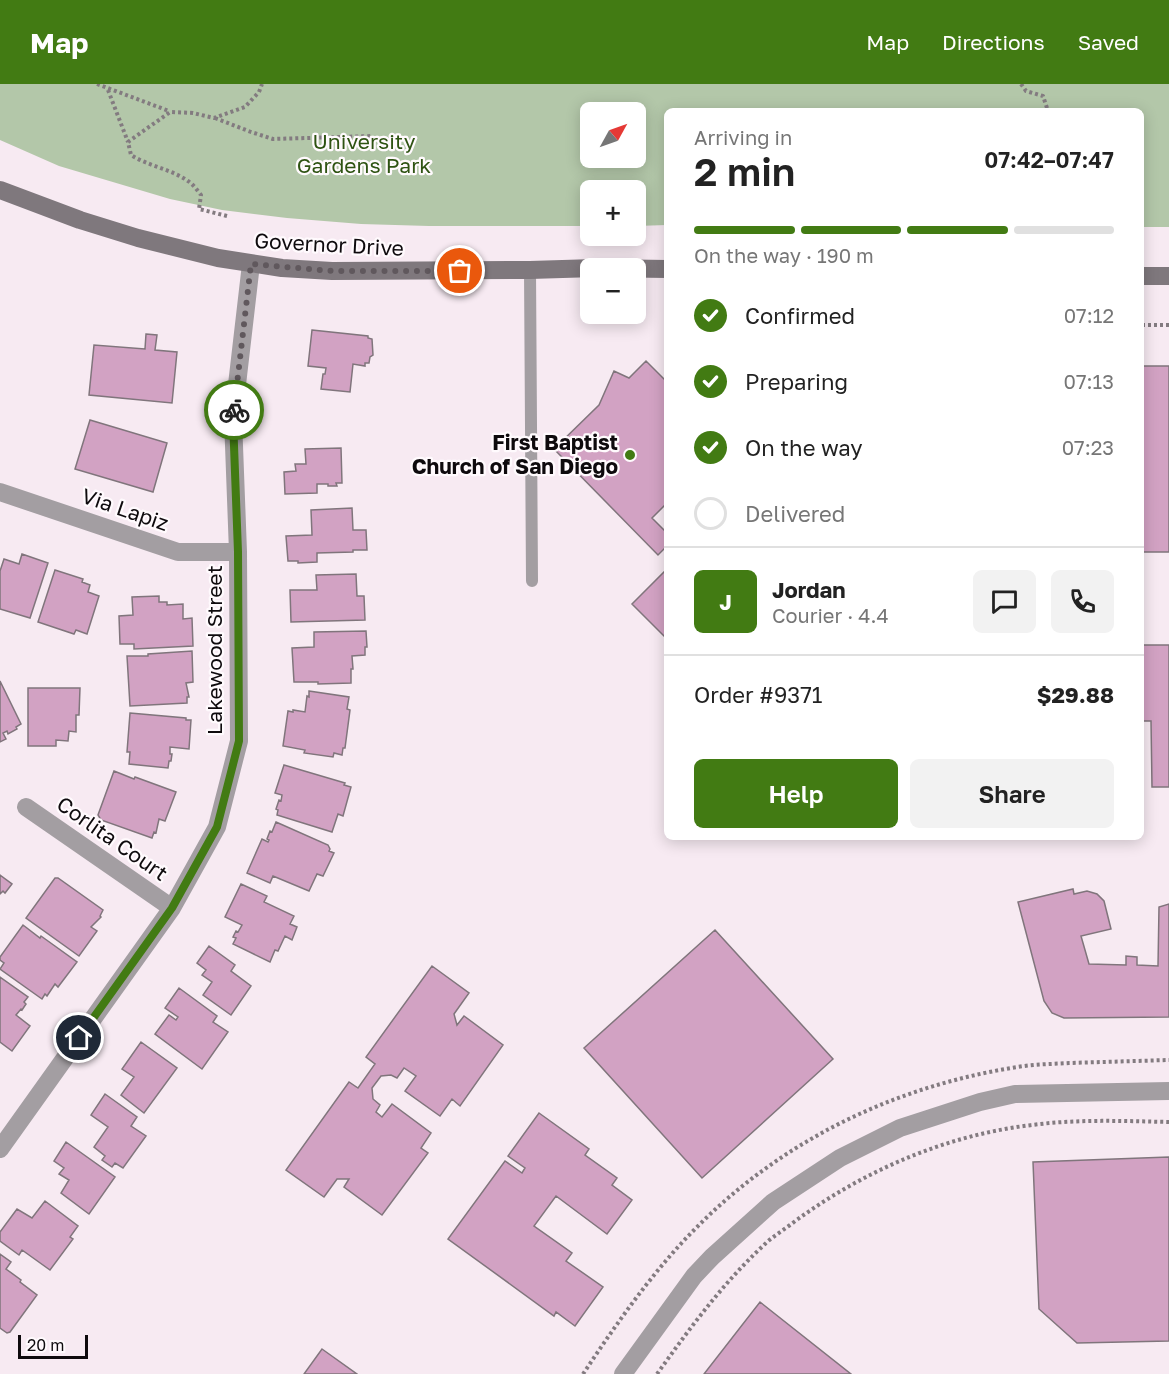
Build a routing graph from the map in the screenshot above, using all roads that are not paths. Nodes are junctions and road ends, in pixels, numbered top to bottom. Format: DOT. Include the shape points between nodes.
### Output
graph roads {
  1 [pos="0,190"];
  2 [pos="251,264"];
  3 [pos="664,269"];
  4 [pos="530,270"];
  5 [pos="1144,276"];
  6 [pos="1169,276"];
  7 [pos="0,492"];
  8 [pos="238,552"];
  9 [pos="532,581"];
  10 [pos="26,807"];
  11 [pos="172,908"];
  12 [pos="1169,1091"];
  13 [pos="0,1149"];
  14 [pos="623,1374"];
  1 -- 2 [label="main road, Governor Drive" via="138,238"];
  2 -- 4 [label="main road, Governor Drive" via="332,271"];
  2 -- 8 [label="street, Lakewood Street" via="233,419"];
  3 -- 4 [label="main road, Governor Drive"];
  4 -- 9 [label="lane"];
  5 -- 6 [label="main road"];
  7 -- 8 [label="street, Via Lapiz" via="178,552"];
  8 -- 11 [label="street, Lakewood Street" via="239,741 217,827"];
  10 -- 11 [label="street, Corlita Court"];
  11 -- 13 [label="street, Lakewood Street"];
  12 -- 14 [label="street" via="1015,1095 980,1102 900,1128 840,1158 773,1202 712,1257"];
}
